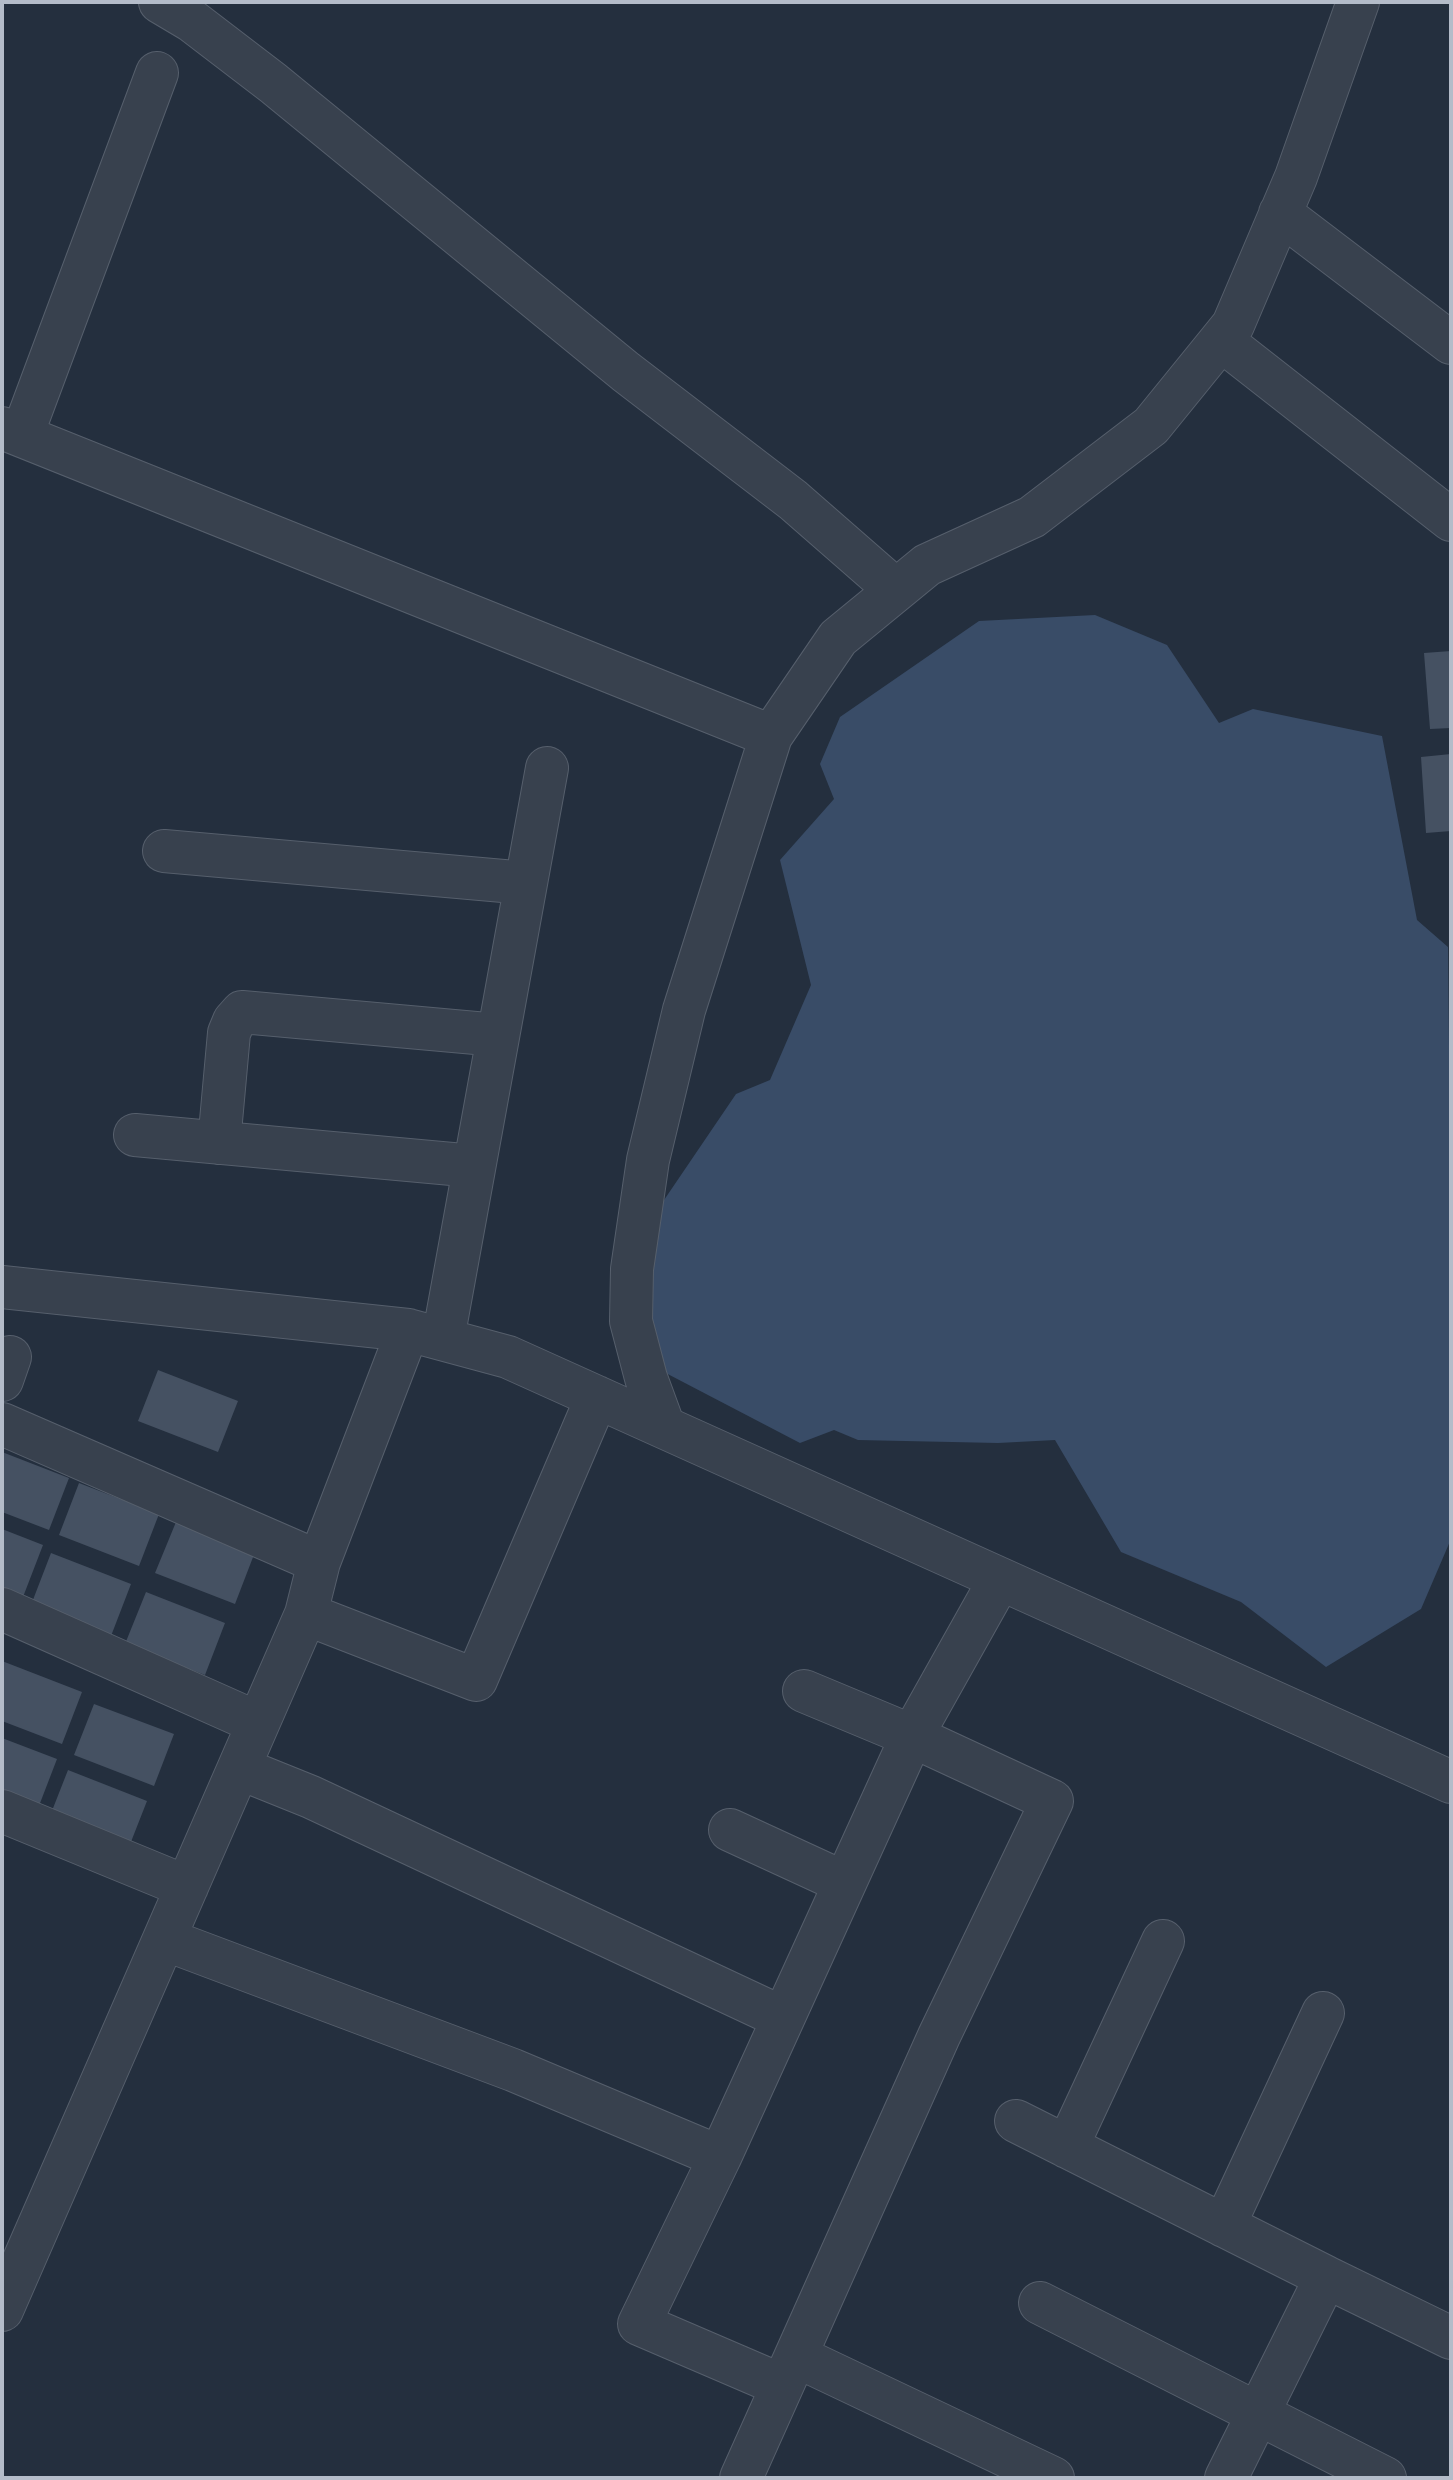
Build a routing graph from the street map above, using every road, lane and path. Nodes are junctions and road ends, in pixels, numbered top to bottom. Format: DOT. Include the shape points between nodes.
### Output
graph roads {
  1 [pos="160,2"];
  2 [pos="1358,2"];
  3 [pos="157,73"];
  4 [pos="1280,213"];
  5 [pos="1221,340"];
  6 [pos="1451,343"];
  7 [pos="12,432"];
  8 [pos="1451,520"];
  9 [pos="896,590"];
  10 [pos="771,736"];
  11 [pos="547,768"];
  12 [pos="164,851"];
  13 [pos="526,883"];
  14 [pos="498,1035"];
  15 [pos="135,1135"];
  16 [pos="219,1143"];
  17 [pos="474,1166"];
  18 [pos="2,1287"];
  19 [pos="425,1334"];
  20 [pos="597,1397"];
  21 [pos="2,1424"];
  22 [pos="664,1427"];
  23 [pos="319,1562"];
  24 [pos="1000,1579"];
  25 [pos="2,1609"];
  26 [pos="306,1614"];
  27 [pos="804,1691"];
  28 [pos="258,1723"];
  29 [pos="912,1736"];
  30 [pos="239,1768"];
  31 [pos="1451,1782"];
  32 [pos="7,1825"];
  33 [pos="730,1830"];
  34 [pos="845,1883"];
  35 [pos="187,1887"];
  36 [pos="164,1939"];
  37 [pos="1163,1941"];
  38 [pos="1323,2013"];
  39 [pos="783,2018"];
  40 [pos="1016,2121"];
  41 [pos="1067,2147"];
  42 [pos="720,2157"];
  43 [pos="1224,2226"];
  44 [pos="1326,2277"];
  45 [pos="1040,2303"];
  46 [pos="2,2310"];
  47 [pos="1451,2338"];
  48 [pos="788,2371"];
  49 [pos="1258,2413"];
  50 [pos="741,2478"];
  51 [pos="1053,2478"];
  52 [pos="1226,2478"];
  53 [pos="1385,2478"];
  1 -- 9 [label="street" via="273,83 626,372 793,500"];
  2 -- 4 [label="street"];
  3 -- 7 [label="street"];
  4 -- 5 [label="street" via="1233,325"];
  4 -- 6 [label="street"];
  5 -- 8 [label="street"];
  5 -- 9 [label="street" via="1151,426 1032,517 927,565"];
  7 -- 10 [label="street"];
  9 -- 10 [label="street" via="838,638"];
  10 -- 22 [label="street" via="684,1010 648,1160 632,1269 631,1321"];
  11 -- 13 [label="street"];
  12 -- 13 [label="street"];
  13 -- 14 [label="street"];
  14 -- 16 [label="street" via="242,1012 229,1033"];
  14 -- 17 [label="street"];
  15 -- 16 [label="street"];
  16 -- 17 [label="street"];
  17 -- 19 [label="street"];
  18 -- 19 [label="street"];
  19 -- 20 [label="street" via="508,1357"];
  19 -- 23 [label="street"];
  20 -- 22 [label="street"];
  20 -- 26 [label="street" via="476,1680"];
  21 -- 23 [label="street"];
  22 -- 24 [label="street"];
  23 -- 26 [label="street"];
  24 -- 29 [label="street"];
  24 -- 31 [label="street"];
  25 -- 28 [label="street"];
  26 -- 28 [label="street"];
  27 -- 29 [label="street"];
  28 -- 30 [label="street"];
  29 -- 34 [label="street"];
  29 -- 48 [label="street" via="1052,1801"];
  30 -- 35 [label="street"];
  30 -- 39 [label="street"];
  32 -- 35 [label="street"];
  33 -- 34 [label="street"];
  34 -- 39 [label="street"];
  35 -- 36 [label="street"];
  36 -- 42 [label="street" via="513,2070"];
  36 -- 46 [label="street"];
  37 -- 41 [label="street"];
  38 -- 43 [label="street"];
  39 -- 42 [label="street"];
  40 -- 41 [label="street"];
  41 -- 43 [label="street"];
  42 -- 48 [label="street" via="639,2324"];
  43 -- 44 [label="street"];
  44 -- 47 [label="street"];
  44 -- 49 [label="street"];
  45 -- 49 [label="street"];
  48 -- 50 [label="street"];
  48 -- 51 [label="street" via="911,2408"];
  49 -- 52 [label="street"];
  49 -- 53 [label="street"];
}
